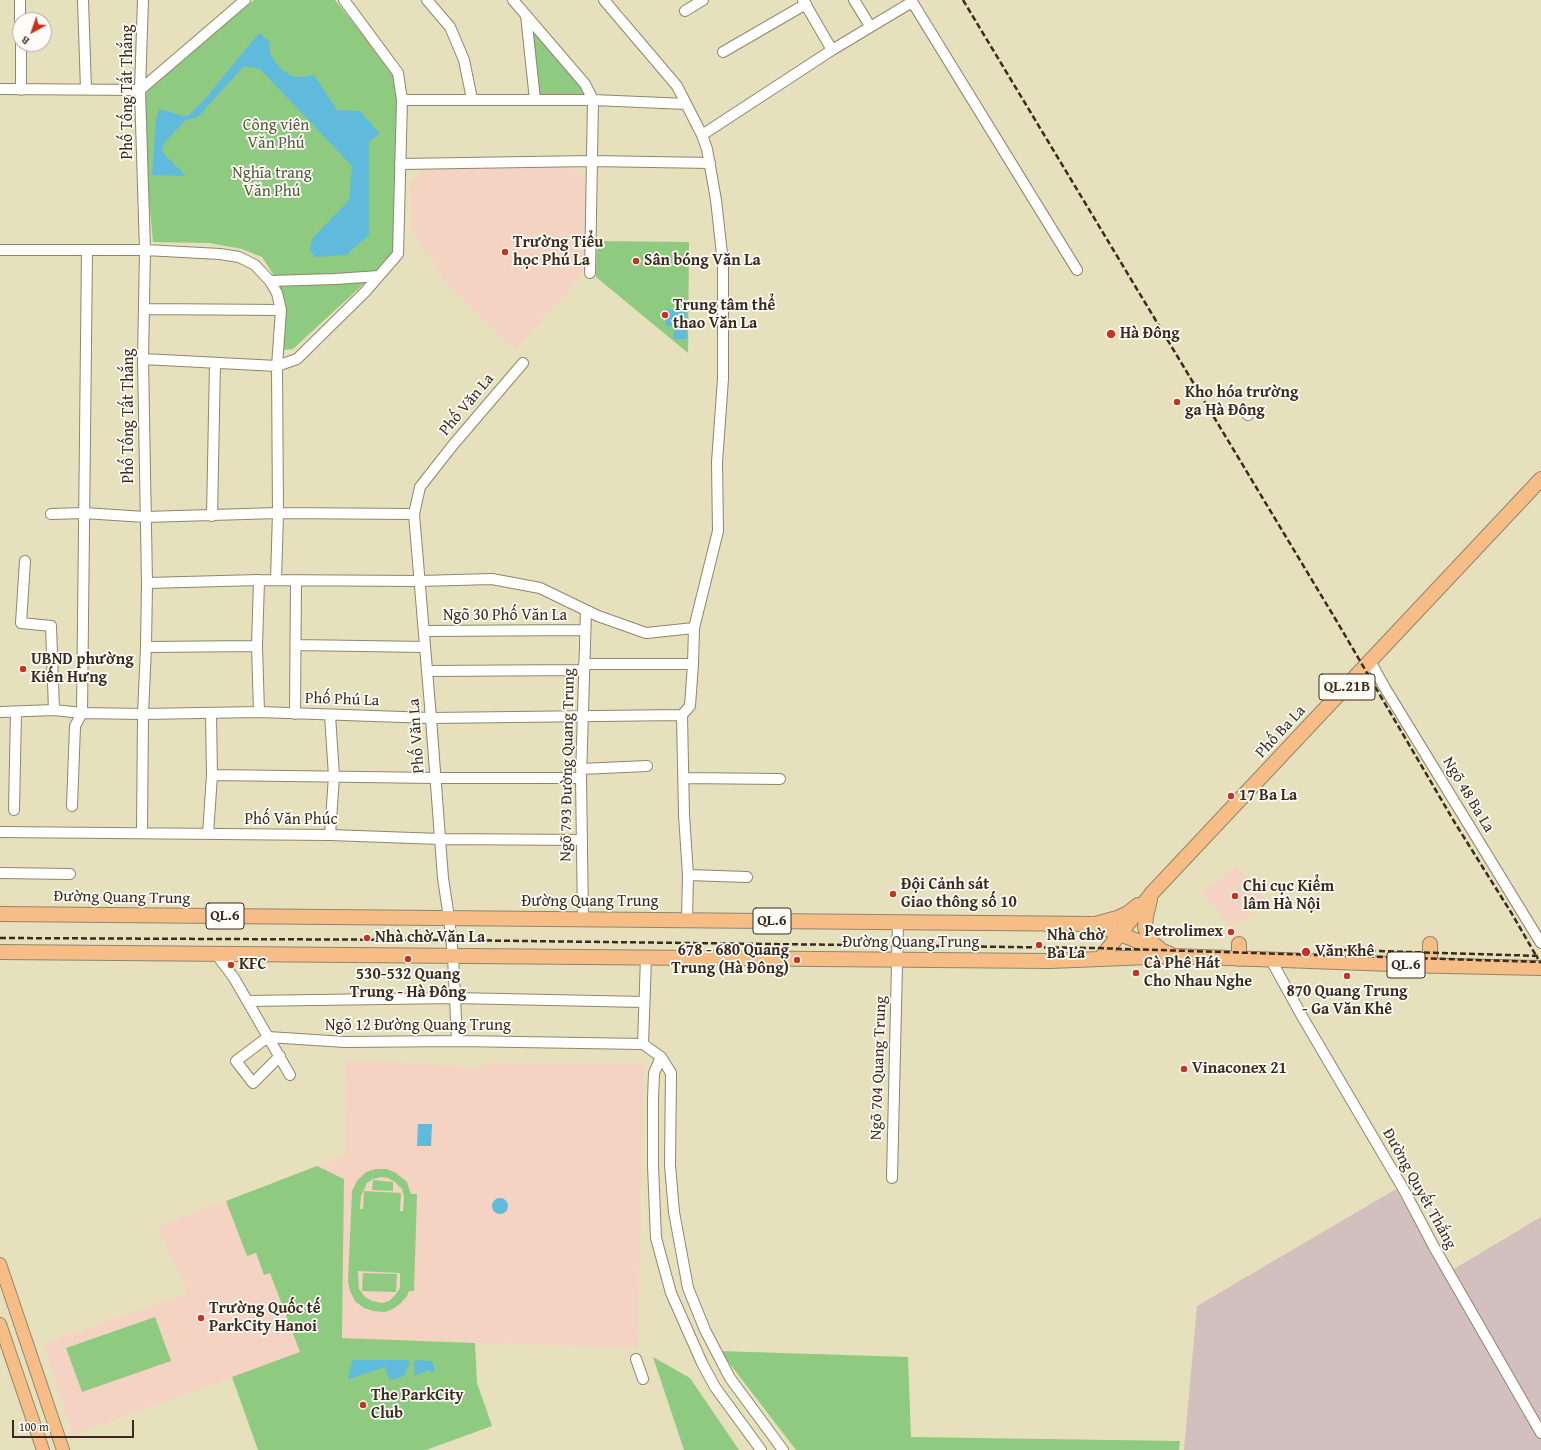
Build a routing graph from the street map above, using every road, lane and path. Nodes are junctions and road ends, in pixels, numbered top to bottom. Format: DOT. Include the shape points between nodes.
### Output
graph roads {
  1 [pos="20,0"];
  2 [pos="83,0"];
  3 [pos="143,0"];
  4 [pos="245,0"];
  5 [pos="344,0"];
  6 [pos="427,0"];
  7 [pos="513,0"];
  8 [pos="604,0"];
  9 [pos="703,0"];
  10 [pos="854,0"];
  11 [pos="912,1"];
  12 [pos="804,2"];
  13 [pos="685,11"];
  14 [pos="20,12"];
  15 [pos="526,15"];
  16 [pos="870,26"];
  17 [pos="832,50"];
  18 [pos="21,52"];
  19 [pos="723,52"];
  20 [pos="0,89"];
  21 [pos="21,90"];
  22 [pos="86,90"];
  23 [pos="140,90"];
  24 [pos="472,99"];
  25 [pos="402,100"];
  26 [pos="536,100"];
  27 [pos="593,100"];
  28 [pos="686,104"];
  29 [pos="702,135"];
  30 [pos="592,161"];
  31 [pos="710,163"];
  32 [pos="400,164"];
  33 [pos="0,250"];
  34 [pos="87,250"];
  35 [pos="145,250"];
  36 [pos="1077,270"];
  37 [pos="590,273"];
  38 [pos="379,276"];
  39 [pos="270,281"];
  40 [pos="144,309"];
  41 [pos="281,310"];
  42 [pos="143,359"];
  43 [pos="214,363"];
  44 [pos="523,363"];
  45 [pos="277,366"];
  46 [pos="1541,479"];
  47 [pos="84,513"];
  48 [pos="278,513"];
  49 [pos="51,514"];
  50 [pos="414,514"];
  51 [pos="212,516"];
  52 [pos="145,517"];
  53 [pos="25,561"];
  54 [pos="259,580"];
  55 [pos="276,580"];
  56 [pos="296,580"];
  57 [pos="420,581"];
  58 [pos="147,583"];
  59 [pos="586,610"];
  60 [pos="694,628"];
  61 [pos="585,630"];
  62 [pos="424,631"];
  63 [pos="296,645"];
  64 [pos="258,646"];
  65 [pos="146,647"];
  66 [pos="425,647"];
  67 [pos="1370,661"];
  68 [pos="693,664"];
  69 [pos="584,667"];
  70 [pos="427,671"];
  71 [pos="54,710"];
  72 [pos="0,712"];
  73 [pos="16,712"];
  74 [pos="259,712"];
  75 [pos="82,713"];
  76 [pos="143,714"];
  77 [pos="211,714"];
  78 [pos="295,714"];
  79 [pos="330,715"];
  80 [pos="682,715"];
  81 [pos="582,716"];
  82 [pos="431,718"];
  83 [pos="647,766"];
  84 [pos="581,773"];
  85 [pos="212,775"];
  86 [pos="334,776"];
  87 [pos="436,778"];
  88 [pos="684,778"];
  89 [pos="780,779"];
  90 [pos="72,806"];
  91 [pos="14,810"];
  92 [pos="0,832"];
  93 [pos="142,832"];
  94 [pos="208,834"];
  95 [pos="330,835"];
  96 [pos="440,839"];
  97 [pos="581,840"];
  98 [pos="0,873"];
  99 [pos="70,874"];
  100 [pos="688,875"];
  101 [pos="747,877"];
  102 [pos="1152,893"];
  103 [pos="0,914"];
  104 [pos="449,918"];
  105 [pos="583,919"];
  106 [pos="686,920"];
  107 [pos="898,922"];
  108 [pos="1095,924"];
  109 [pos="1121,934"];
  110 [pos="1541,943"];
  111 [pos="1239,944"];
  112 [pos="1430,944"];
  113 [pos="0,952"];
  114 [pos="216,954"];
  115 [pos="453,956"];
  116 [pos="1174,956"];
  117 [pos="646,958"];
  118 [pos="1100,959"];
  119 [pos="1239,959"];
  120 [pos="898,960"];
  121 [pos="1271,960"];
  122 [pos="1430,966"];
  123 [pos="1541,968"];
  124 [pos="454,998"];
  125 [pos="247,1001"];
  126 [pos="644,1002"];
  127 [pos="268,1037"];
  128 [pos="457,1041"];
  129 [pos="643,1044"];
  130 [pos="280,1056"];
  131 [pos="661,1057"];
  132 [pos="290,1075"];
  133 [pos="892,1178"];
  134 [pos="0,1264"];
  135 [pos="0,1324"];
  136 [pos="636,1359"];
  137 [pos="642,1379"];
  138 [pos="1541,1433"];
  139 [pos="43,1450"];
  140 [pos="63,1450"];
  141 [pos="761,1450"];
  142 [pos="783,1450"];
  1 -- 14 [label="street"];
  2 -- 22 [label="street"];
  3 -- 23 [label="street, Phố Tống Tất Thắng"];
  4 -- 23 [label="street"];
  5 -- 25 [label="street" via="398,73"];
  6 -- 24 [label="street" via="450,27 464,60"];
  7 -- 15 [label="street"];
  8 -- 28 [label="street" via="677,86"];
  9 -- 13 [label="street"];
  10 -- 16 [label="street"];
  11 -- 16 [label="street"];
  11 -- 36 [label="street"];
  12 -- 17 [label="street"];
  12 -- 19 [label="street"];
  15 -- 26 [label="street"];
  15 -- 27 [label="street" via="585,84"];
  16 -- 17 [label="street"];
  17 -- 29 [label="street"];
  18 -- 21 [label="street"];
  20 -- 21 [label="street"];
  21 -- 22 [label="street"];
  22 -- 23 [label="street"];
  23 -- 35 [label="street, Phố Tống Tất Thắng"];
  24 -- 25 [label="street"];
  24 -- 26 [label="street"];
  25 -- 32 [label="street"];
  26 -- 27 [label="street"];
  27 -- 28 [label="street"];
  27 -- 30 [label="street"];
  28 -- 29 [label="street"];
  29 -- 31 [label="street"];
  30 -- 31 [label="street"];
  30 -- 32 [label="street"];
  30 -- 37 [label="street"];
  31 -- 60 [label="street" via="723,263 723,379 717,462 718,530"];
  32 -- 38 [label="street" via="398,254"];
  33 -- 34 [label="street"];
  34 -- 35 [label="street"];
  34 -- 47 [label="street"];
  35 -- 39 [label="street" via="239,257 255,265"];
  35 -- 40 [label="street, Phố Tống Tất Thắng"];
  38 -- 39 [label="street"];
  38 -- 45 [label="street" via="297,359"];
  39 -- 41 [label="street" via="277,293"];
  40 -- 41 [label="street"];
  40 -- 42 [label="street, Phố Tống Tất Thắng"];
  41 -- 45 [label="street"];
  42 -- 43 [label="street"];
  42 -- 52 [label="street, Phố Tống Tất Thắng"];
  43 -- 45 [label="street"];
  43 -- 51 [label="street"];
  44 -- 50 [label="street, Phố Văn La" via="420,487"];
  45 -- 48 [label="street"];
  46 -- 67 [label="highway, Phố Ba La / QL.21B"];
  47 -- 49 [label="street"];
  47 -- 52 [label="street"];
  47 -- 75 [label="street"];
  48 -- 50 [label="street"];
  48 -- 51 [label="street"];
  48 -- 55 [label="street"];
  50 -- 57 [label="street, Phố Văn La"];
  51 -- 52 [label="street"];
  52 -- 58 [label="street, Phố Tống Tất Thắng"];
  53 -- 71 [label="street" via="21,623 51,626"];
  54 -- 55 [label="street"];
  54 -- 58 [label="street"];
  54 -- 64 [label="street"];
  55 -- 56 [label="street"];
  56 -- 57 [label="street"];
  56 -- 63 [label="street"];
  57 -- 59 [label="street" via="499,580 540,588"];
  57 -- 62 [label="street, Phố Văn La"];
  58 -- 65 [label="street, Phố Tống Tất Thắng"];
  59 -- 60 [label="street" via="646,633"];
  59 -- 61 [label="street, Ngõ 793 Đường Quang Trung"];
  60 -- 68 [label="street"];
  61 -- 62 [label="street, Ngõ 30 Phố Văn La"];
  61 -- 69 [label="street, Ngõ 793 Đường Quang Trung"];
  62 -- 66 [label="street, Phố Văn La"];
  63 -- 66 [label="street"];
  63 -- 78 [label="street"];
  64 -- 65 [label="street"];
  64 -- 74 [label="street"];
  65 -- 76 [label="street, Phố Tống Tất Thắng"];
  66 -- 70 [label="street, Phố Văn La"];
  67 -- 102 [label="highway, Phố Ba La / QL.21B"];
  67 -- 110 [label="street, Ngõ 48 Ba La"];
  68 -- 69 [label="street"];
  68 -- 80 [label="street" via="690,706"];
  69 -- 70 [label="street"];
  69 -- 81 [label="street, Ngõ 793 Đường Quang Trung"];
  70 -- 82 [label="street, Phố Văn La"];
  71 -- 73 [label="street, Phố Phú La"];
  71 -- 75 [label="street, Phố Phú La"];
  72 -- 73 [label="street, Phố Phú La"];
  73 -- 91 [label="street"];
  74 -- 77 [label="street, Phố Phú La"];
  74 -- 78 [label="street, Phố Phú La"];
  75 -- 76 [label="street, Phố Phú La"];
  75 -- 90 [label="street" via="75,726"];
  76 -- 77 [label="street, Phố Phú La"];
  76 -- 93 [label="street, Phố Tống Tất Thắng"];
  77 -- 85 [label="street"];
  78 -- 79 [label="street, Phố Phú La"];
  79 -- 82 [label="street, Phố Phú La"];
  79 -- 86 [label="street"];
  80 -- 81 [label="street, Phố Phú La"];
  80 -- 88 [label="street"];
  81 -- 82 [label="street, Phố Phú La"];
  81 -- 84 [label="street, Ngõ 793 Đường Quang Trung"];
  82 -- 87 [label="street, Phố Văn La"];
  83 -- 84 [label="street"];
  84 -- 87 [label="street"];
  84 -- 97 [label="street, Ngõ 793 Đường Quang Trung"];
  85 -- 86 [label="street"];
  85 -- 94 [label="street"];
  86 -- 87 [label="street"];
  86 -- 95 [label="street"];
  87 -- 96 [label="street, Phố Văn La"];
  88 -- 89 [label="street"];
  88 -- 100 [label="street"];
  92 -- 93 [label="street, Phố Văn Phúc"];
  93 -- 94 [label="street, Phố Văn Phúc"];
  94 -- 95 [label="street, Phố Văn Phúc"];
  95 -- 96 [label="street, Phố Văn Phúc"];
  96 -- 97 [label="street, Phố Văn Phúc"];
  96 -- 104 [label="street, Phố Văn La"];
  97 -- 105 [label="street, Ngõ 793 Đường Quang Trung"];
  98 -- 99 [label="street"];
  100 -- 101 [label="street"];
  100 -- 106 [label="street"];
  102 -- 108 [label="highway" via="1128,913"];
  102 -- 109 [label="highway, Phố Ba La / QL.21B"];
  102 -- 116 [label="highway" via="1146,916 1147,935 1150,941"];
  103 -- 104 [label="highway, Đường Quang Trung / QL.6"];
  104 -- 105 [label="highway, Đường Quang Trung / QL.6"];
  104 -- 115 [label="street, Phố Văn La"];
  105 -- 106 [label="highway, Đường Quang Trung / QL.6"];
  106 -- 107 [label="highway, Đường Quang Trung / QL.6"];
  107 -- 108 [label="highway, Đường Quang Trung / QL.6"];
  107 -- 120 [label="street, Ngõ 704 Quang Trung"];
  108 -- 109 [label="highway, Đường Quang Trung / QL.6"];
  109 -- 116 [label="highway, Đường Quang Trung / QL.6"];
  109 -- 118 [label="highway, Phố Ba La / QL.21B"];
  111 -- 119 [label="highway"];
  112 -- 122 [label="highway"];
  113 -- 114 [label="highway, Đường Quang Trung / QL.6"];
  114 -- 115 [label="highway, Đường Quang Trung / QL.6"];
  114 -- 125 [label="street"];
  115 -- 117 [label="highway, Đường Quang Trung / QL.6"];
  115 -- 124 [label="street, Phố Văn La"];
  116 -- 118 [label="highway, Đường Quang Trung / QL.6"];
  116 -- 119 [label="highway, Đường Quang Trung / QL.6"];
  117 -- 120 [label="highway, Đường Quang Trung / QL.6"];
  117 -- 126 [label="street"];
  118 -- 120 [label="highway, Đường Quang Trung / QL.6"];
  119 -- 121 [label="highway, Đường Quang Trung / QL.6"];
  120 -- 133 [label="street, Ngõ 704 Quang Trung"];
  121 -- 122 [label="highway, Đường Quang Trung / QL.6"];
  121 -- 138 [label="street, Đường Quyết Thắng"];
  122 -- 123 [label="highway, Đường Quang Trung / QL.6"];
  124 -- 125 [label="street"];
  124 -- 126 [label="street"];
  124 -- 128 [label="street, Phố Văn La"];
  125 -- 127 [label="street"];
  126 -- 129 [label="street"];
  127 -- 128 [label="street, Ngõ 12 Đường Quang Trung" via="345,1042"];
  127 -- 130 [label="street"];
  127 -- 130 [label="street" via="236,1061 253,1083"];
  128 -- 129 [label="street, Ngõ 12 Đường Quang Trung"];
  129 -- 131 [label="street"];
  130 -- 132 [label="street"];
  131 -- 141 [label="street" via="654,1073 653,1099 652,1166 656,1238 671,1293 686,1328 716,1387"];
  131 -- 142 [label="street" via="671,1073 670,1165 675,1218 688,1288 705,1330 730,1378"];
  134 -- 140 [label="main road"];
  135 -- 139 [label="main road"];
  136 -- 137 [label="street"];
}
